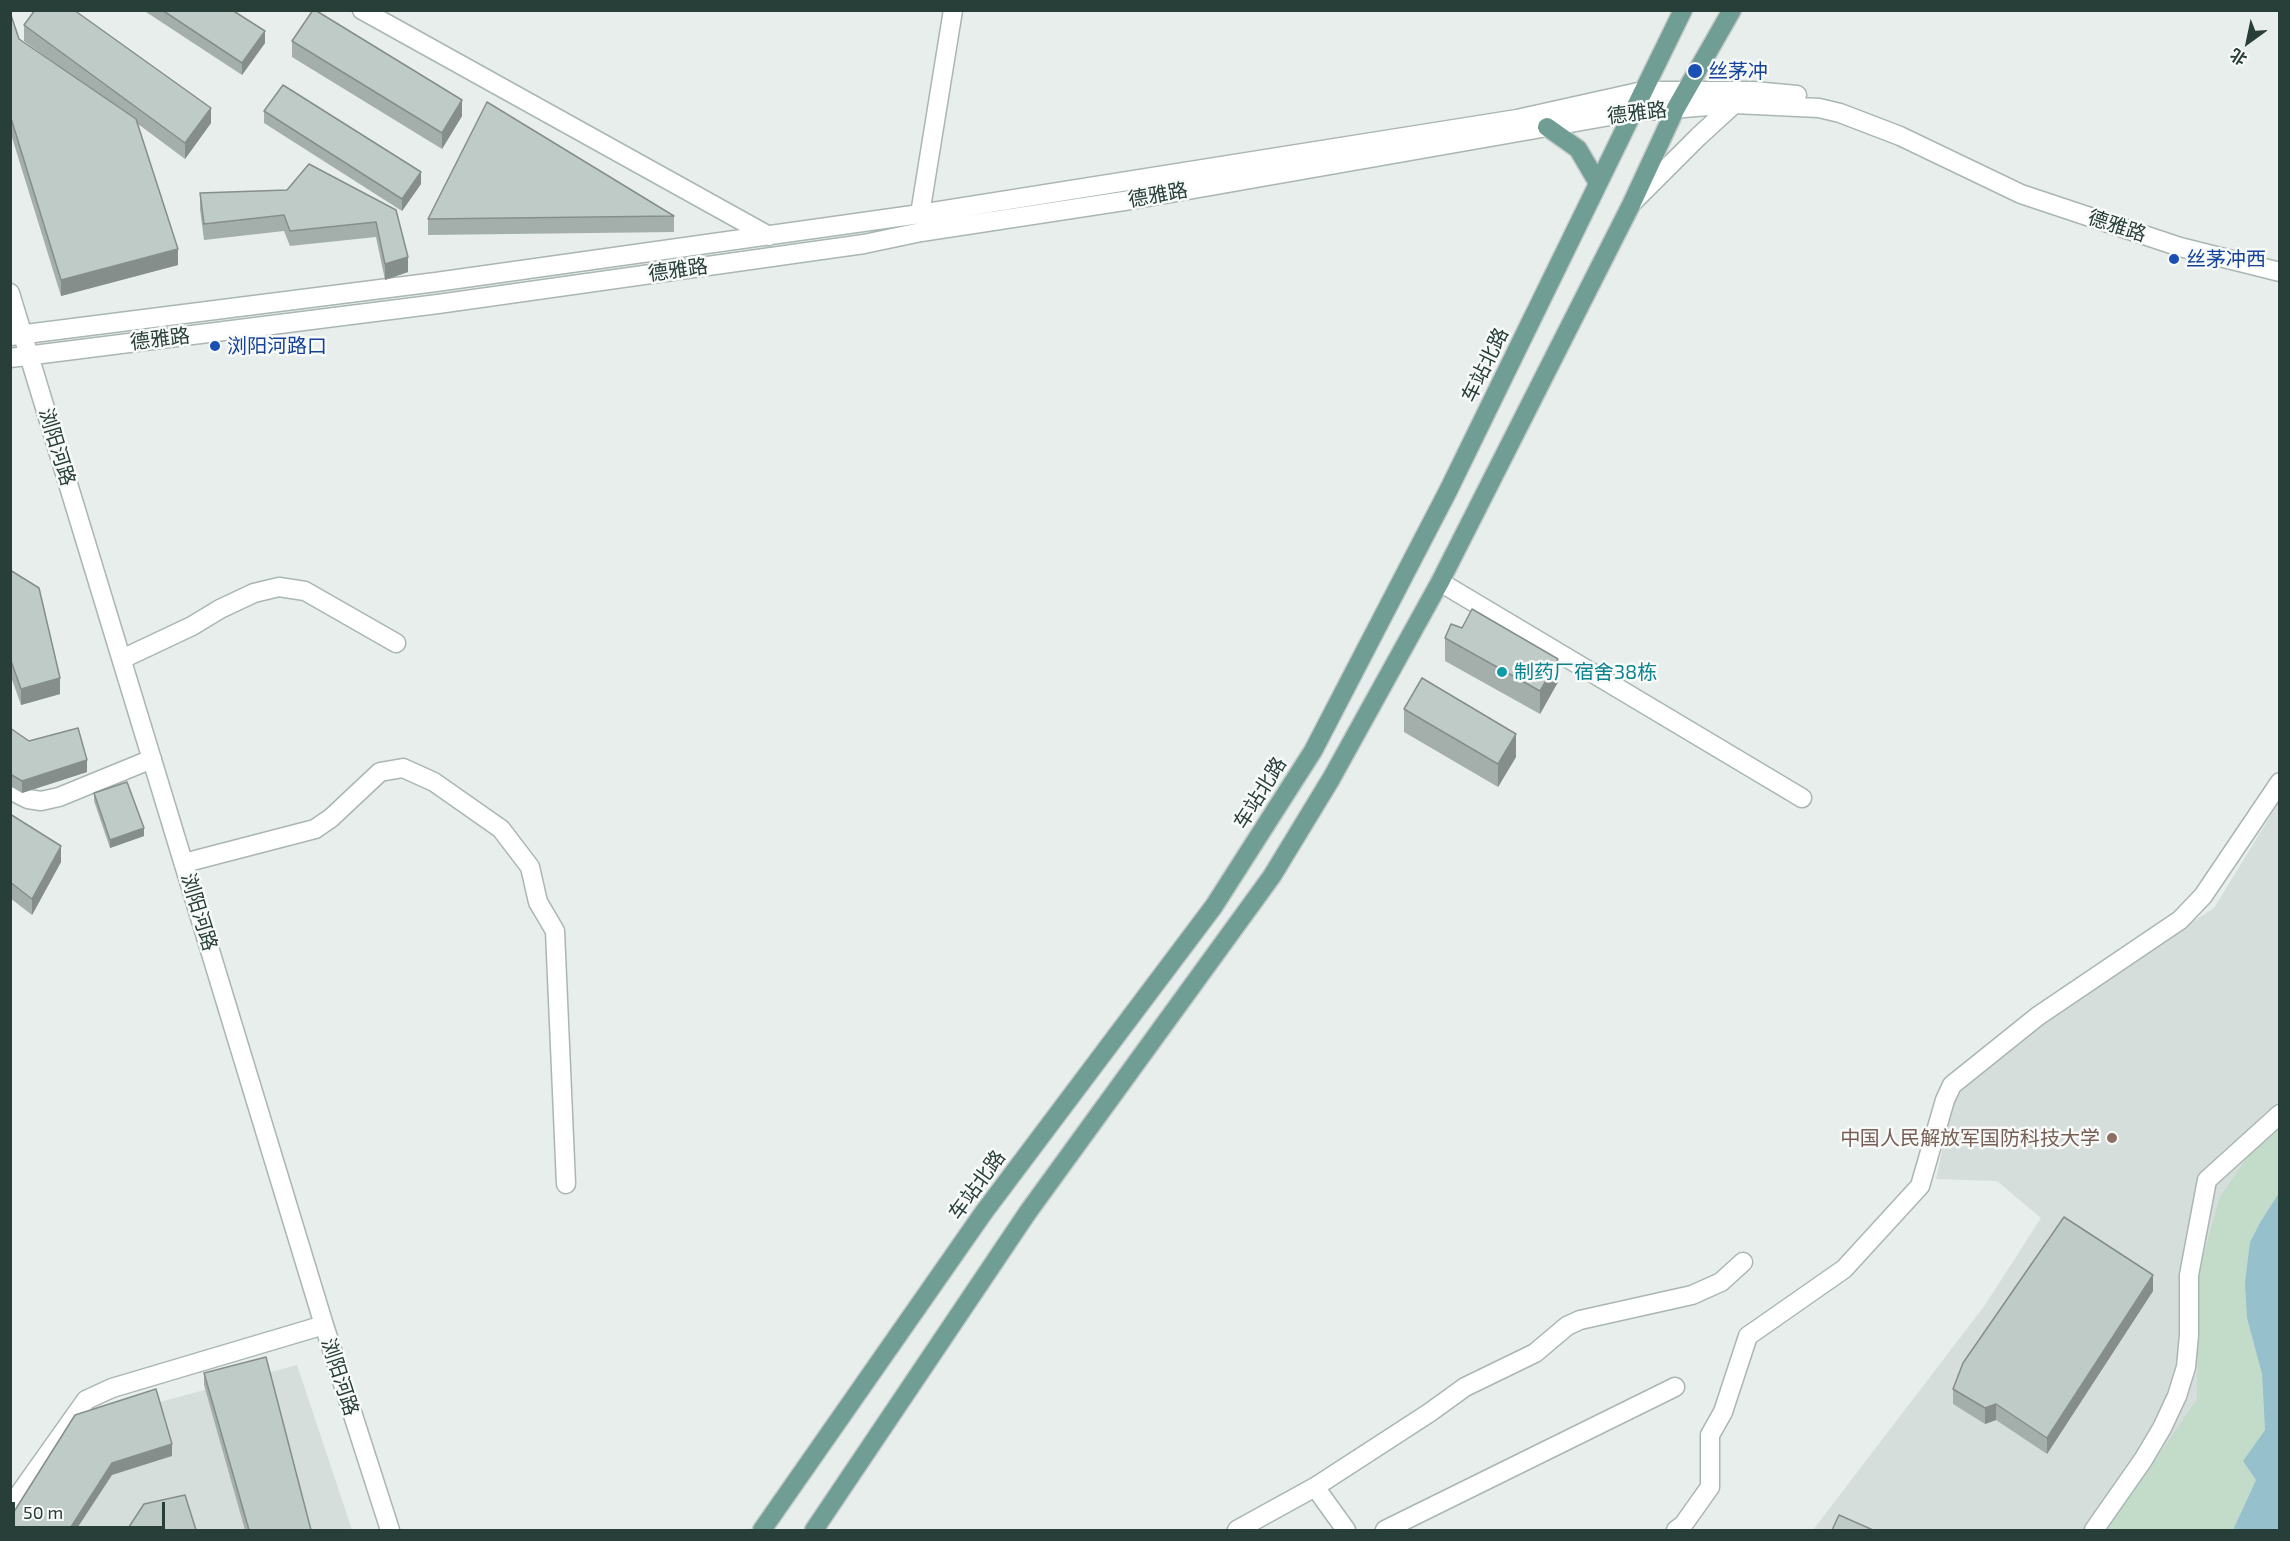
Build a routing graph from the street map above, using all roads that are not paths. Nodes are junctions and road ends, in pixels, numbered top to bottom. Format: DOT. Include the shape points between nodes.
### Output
graph roads {
  1 [pos="362,10"];
  2 [pos="953,10"];
  3 [pos="1683,10"];
  4 [pos="1732,10"];
  5 [pos="1688,90"];
  6 [pos="1643,91"];
  7 [pos="1734,104"];
  8 [pos="1676,108"];
  9 [pos="1633,112"];
  10 [pos="1547,127"];
  11 [pos="1598,183"];
  12 [pos="1631,205"];
  13 [pos="920,214"];
  14 [pos="770,236"];
  15 [pos="2280,259"];
  16 [pos="2280,272"];
  17 [pos="10,292"];
  18 [pos="17,335"];
  19 [pos="19,357"];
  20 [pos="1440,582"];
  21 [pos="396,643"];
  22 [pos="122,659"];
  23 [pos="152,759"];
  24 [pos="2280,782"];
  25 [pos="10,790"];
  26 [pos="1802,798"];
  27 [pos="184,863"];
  28 [pos="2280,1114"];
  29 [pos="566,1184"];
  30 [pos="1743,1262"];
  31 [pos="324,1325"];
  32 [pos="1676,1387"];
  33 [pos="1315,1487"];
  34 [pos="10,1507"];
  35 [pos="390,1530"];
  36 [pos="762,1530"];
  37 [pos="813,1530"];
  38 [pos="1236,1530"];
  39 [pos="1346,1530"];
  40 [pos="1385,1530"];
  41 [pos="1676,1530"];
  42 [pos="2094,1530"];
  1 -- 14 [label="street"];
  2 -- 13 [label="street"];
  3 -- 6 [label="main road, 车站北路"];
  4 -- 5 [label="main road"];
  5 -- 6 [label="street, 德雅路"];
  5 -- 8 [label="main road"];
  5 -- 15 [label="street, 德雅路" via="1753,91 1843,102 1906,126 2025,184 2186,237"];
  6 -- 9 [label="main road, 车站北路"];
  6 -- 13 [label="street, 德雅路" via="1518,119"];
  7 -- 8 [label="street, 德雅路"];
  7 -- 12 [label="street"];
  7 -- 16 [label="street, 德雅路" via="1819,108 1840,113 1892,132 2021,194 2180,247"];
  8 -- 9 [label="street, 德雅路"];
  8 -- 12 [label="main road"];
  9 -- 10 [label="street, 德雅路"];
  9 -- 11 [label="main road, 车站北路"];
  10 -- 11 [label="main road" via="1578,149"];
  10 -- 19 [label="street, 德雅路" via="864,244 438,304"];
  11 -- 36 [label="main road, 车站北路" via="1448,491 1313,751 1214,906 984,1212"];
  12 -- 20 [label="main road"];
  13 -- 14 [label="street, 德雅路"];
  14 -- 18 [label="street, 德雅路"];
  17 -- 18 [label="street, 浏阳河路"];
  18 -- 19 [label="street, 浏阳河路"];
  19 -- 22 [label="street, 浏阳河路"];
  20 -- 26 [label="street"];
  20 -- 37 [label="main road" via="1331,779 1272,876 1028,1212"];
  21 -- 22 [label="street" via="304,591 279,587 254,593"];
  22 -- 23 [label="street, 浏阳河路"];
  23 -- 25 [label="street" via="41,801"];
  23 -- 27 [label="street, 浏阳河路"];
  24 -- 41 [label="street" via="2203,896 2180,920 2038,1016 1952,1085 1920,1186 1844,1269 1748,1336 1723,1412 1710,1436 1710,1487"];
  27 -- 29 [label="street" via="315,829 380,772 403,768 434,782 501,829 530,867 538,902 555,931"];
  27 -- 31 [label="street, 浏阳河路"];
  28 -- 42 [label="street" via="2207,1180 2189,1275 2186,1367 2177,1396 2143,1460"];
  30 -- 33 [label="street" via="1720,1282 1692,1295 1567,1326 1536,1353 1465,1387"];
  31 -- 34 [label="street" via="112,1388 86,1400"];
  31 -- 35 [label="street, 浏阳河路"];
  32 -- 40 [label="street"];
  33 -- 38 [label="street"];
  33 -- 39 [label="street"];
}
